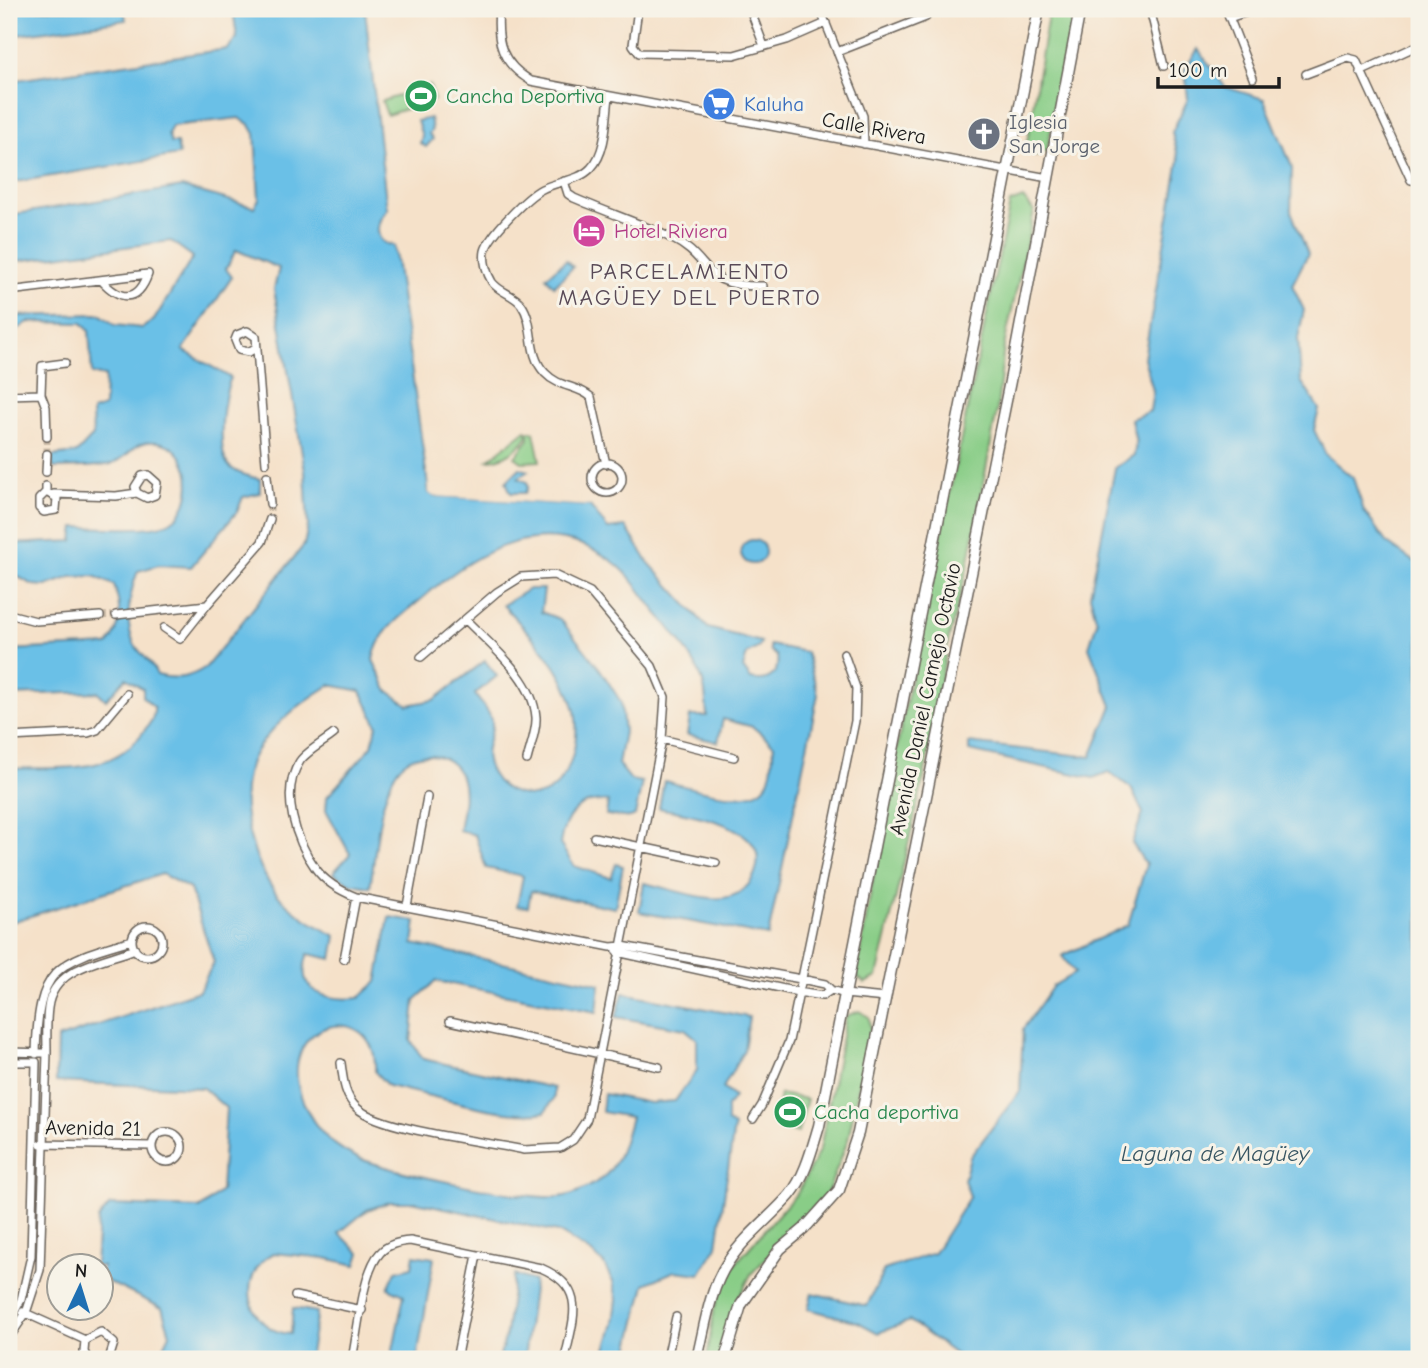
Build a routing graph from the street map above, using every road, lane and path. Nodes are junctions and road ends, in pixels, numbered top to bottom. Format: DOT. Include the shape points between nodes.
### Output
graph roads {
  1 [pos="499,9"];
  2 [pos="639,9"];
  3 [pos="750,9"];
  4 [pos="820,9"];
  5 [pos="1039,9"];
  6 [pos="1080,9"];
  7 [pos="1150,9"];
  8 [pos="1226,9"];
  9 [pos="1256,9"];
  10 [pos="926,17"];
  11 [pos="1229,18"];
  12 [pos="826,23"];
  13 [pos="764,46"];
  14 [pos="1418,47"];
  15 [pos="837,52"];
  16 [pos="1164,66"];
  17 [pos="1360,72"];
  18 [pos="1306,74"];
  19 [pos="1253,78"];
  20 [pos="609,97"];
  21 [pos="864,144"];
  22 [pos="1008,170"];
  23 [pos="1048,178"];
  24 [pos="564,181"];
  25 [pos="1419,181"];
  26 [pos="101,280"];
  27 [pos="763,286"];
  28 [pos="9,291"];
  29 [pos="255,348"];
  30 [pos="65,363"];
  31 [pos="41,394"];
  32 [pos="9,395"];
  33 [pos="47,438"];
  34 [pos="47,454"];
  35 [pos="266,463"];
  36 [pos="606,464"];
  37 [pos="46,472"];
  38 [pos="267,477"];
  39 [pos="49,491"];
  40 [pos="137,493"];
  41 [pos="270,504"];
  42 [pos="270,519"];
  43 [pos="207,605"];
  44 [pos="9,614"];
  45 [pos="116,615"];
  46 [pos="100,616"];
  47 [pos="466,620"];
  48 [pos="164,628"];
  49 [pos="844,654"];
  50 [pos="421,657"];
  51 [pos="127,694"];
  52 [pos="334,734"];
  53 [pos="9,737"];
  54 [pos="662,739"];
  55 [pos="734,757"];
  56 [pos="527,760"];
  57 [pos="427,797"];
  58 [pos="594,837"];
  59 [pos="639,846"];
  60 [pos="716,863"];
  61 [pos="356,898"];
  62 [pos="407,906"];
  63 [pos="132,940"];
  64 [pos="622,946"];
  65 [pos="611,947"];
  66 [pos="135,949"];
  67 [pos="620,956"];
  68 [pos="344,959"];
  69 [pos="801,979"];
  70 [pos="831,990"];
  71 [pos="798,992"];
  72 [pos="845,994"];
  73 [pos="885,998"];
  74 [pos="450,1021"];
  75 [pos="9,1052"];
  76 [pos="36,1052"];
  77 [pos="47,1053"];
  78 [pos="601,1055"];
  79 [pos="9,1062"];
  80 [pos="36,1062"];
  81 [pos="47,1063"];
  82 [pos="341,1063"];
  83 [pos="659,1067"];
  84 [pos="753,1119"];
  85 [pos="34,1144"];
  86 [pos="45,1144"];
  87 [pos="152,1146"];
  88 [pos="478,1255"];
  89 [pos="295,1296"];
  90 [pos="16,1308"];
  91 [pos="362,1310"];
  92 [pos="26,1313"];
  93 [pos="676,1317"];
  94 [pos="9,1321"];
  95 [pos="9,1338"];
  96 [pos="85,1340"];
  97 [pos="457,1356"];
  98 [pos="88,1359"];
  99 [pos="110,1359"];
  100 [pos="352,1359"];
  101 [pos="565,1359"];
  102 [pos="667,1359"];
  103 [pos="697,1359"];
  104 [pos="725,1359"];
  1 -- 20 [label="street, Calle Rivera" via="498,43 516,72 531,80"];
  2 -- 13 [label="street" via="633,45 639,53 734,55"];
  3 -- 13 [label="street"];
  4 -- 12 [label="street"];
  5 -- 22 [label="main road, Avenida Daniel Camejo Octavio"];
  6 -- 23 [label="main road, Avenida Daniel Camejo Octavio"];
  7 -- 16 [label="street"];
  8 -- 11 [label="street"];
  9 -- 11 [label="street"];
  10 -- 15 [label="street"];
  11 -- 19 [label="street"];
  12 -- 13 [label="street"];
  12 -- 15 [label="street"];
  14 -- 17 [label="street"];
  15 -- 21 [label="street" via="863,116"];
  17 -- 18 [label="street" via="1356,60 1348,58"];
  17 -- 25 [label="street" via="1411,180"];
  20 -- 21 [label="street, Calle Rivera"];
  20 -- 24 [label="street" via="598,158 581,176"];
  21 -- 22 [label="street, Calle Rivera"];
  22 -- 23 [label="street, Calle Rivera"];
  22 -- 72 [label="main road, Avenida Daniel Camejo Octavio"];
  23 -- 73 [label="main road, Avenida Daniel Camejo Octavio"];
  24 -- 27 [label="street" via="574,198 677,242 714,276 737,287"];
  24 -- 36 [label="street" via="539,190 522,206 488,245 485,265 494,284 524,309 532,350 544,373 591,397"];
  26 -- 26 [label="street" via="129,276 148,274 144,288 134,296 123,296"];
  26 -- 28 [label="street"];
  29 -- 35 [label="street"];
  30 -- 31 [label="street" via="42,366"];
  31 -- 32 [label="street"];
  31 -- 33 [label="street"];
  34 -- 37 [label="street"];
  36 -- 36 [label="street" via="597,468 593,481 607,493 616,490 622,478 618,469"];
  38 -- 41 [label="street"];
  39 -- 40 [label="street"];
  42 -- 43 [label="street" via="262,542"];
  43 -- 45 [label="street"];
  43 -- 48 [label="street" via="180,639"];
  44 -- 46 [label="street" via="36,621"];
  47 -- 50 [label="street"];
  47 -- 54 [label="street" via="521,578 554,575 583,587 652,666 664,697"];
  47 -- 56 [label="street" via="531,695 536,720"];
  49 -- 69 [label="street" via="856,688 855,721"];
  51 -- 53 [label="street" via="97,730"];
  52 -- 61 [label="street" via="301,759 292,777 290,799 294,821 317,870"];
  54 -- 55 [label="street"];
  54 -- 59 [label="street"];
  57 -- 62 [label="street"];
  58 -- 59 [label="street"];
  59 -- 60 [label="street"];
  59 -- 64 [label="street"];
  61 -- 62 [label="street"];
  61 -- 68 [label="street"];
  62 -- 65 [label="street"];
  63 -- 66 [label="street"];
  63 -- 66 [label="street" via="144,926 158,930 163,939 153,955"];
  63 -- 76 [label="street" via="68,962 51,977 37,1014"];
  64 -- 65 [label="street"];
  64 -- 67 [label="street"];
  64 -- 69 [label="street"];
  65 -- 67 [label="street"];
  66 -- 77 [label="street" via="73,970 62,980 48,1006"];
  67 -- 71 [label="street"];
  67 -- 78 [label="street"];
  69 -- 70 [label="street" via="825,984"];
  69 -- 71 [label="street"];
  70 -- 71 [label="street" via="822,996"];
  70 -- 72 [label="street"];
  71 -- 84 [label="street" via="785,1050"];
  72 -- 73 [label="street"];
  72 -- 103 [label="main road, Avenida Daniel Camejo Octavio" via="807,1164 791,1194 757,1225 727,1263 710,1302"];
  73 -- 104 [label="main road, Avenida Daniel Camejo Octavio" via="858,1133 839,1189 757,1278 741,1304"];
  74 -- 78 [label="street"];
  75 -- 76 [label="street"];
  76 -- 77 [label="street"];
  76 -- 80 [label="street"];
  77 -- 81 [label="street"];
  78 -- 82 [label="street" via="582,1131 560,1148 545,1150 524,1150 379,1121 353,1101 343,1084"];
  78 -- 83 [label="street"];
  79 -- 80 [label="street"];
  80 -- 81 [label="street"];
  80 -- 85 [label="street"];
  81 -- 86 [label="street"];
  85 -- 86 [label="street, Avenida 21"];
  85 -- 90 [label="street" via="31,1256"];
  86 -- 87 [label="street, Avenida 21"];
  86 -- 92 [label="street" via="40,1270"];
  87 -- 87 [label="street" via="156,1157 166,1162 177,1158 182,1148 178,1137 168,1132 157,1136"];
  88 -- 91 [label="street" via="428,1243 395,1243 380,1253 371,1269"];
  88 -- 97 [label="street"];
  88 -- 101 [label="street" via="541,1268 569,1285 574,1303"];
  89 -- 91 [label="street"];
  90 -- 92 [label="street"];
  90 -- 94 [label="street"];
  91 -- 100 [label="street"];
  92 -- 95 [label="street"];
  92 -- 96 [label="street"];
  93 -- 102 [label="street"];
  96 -- 98 [label="street"];
  96 -- 99 [label="street" via="94,1333 106,1334 114,1343"];
}
